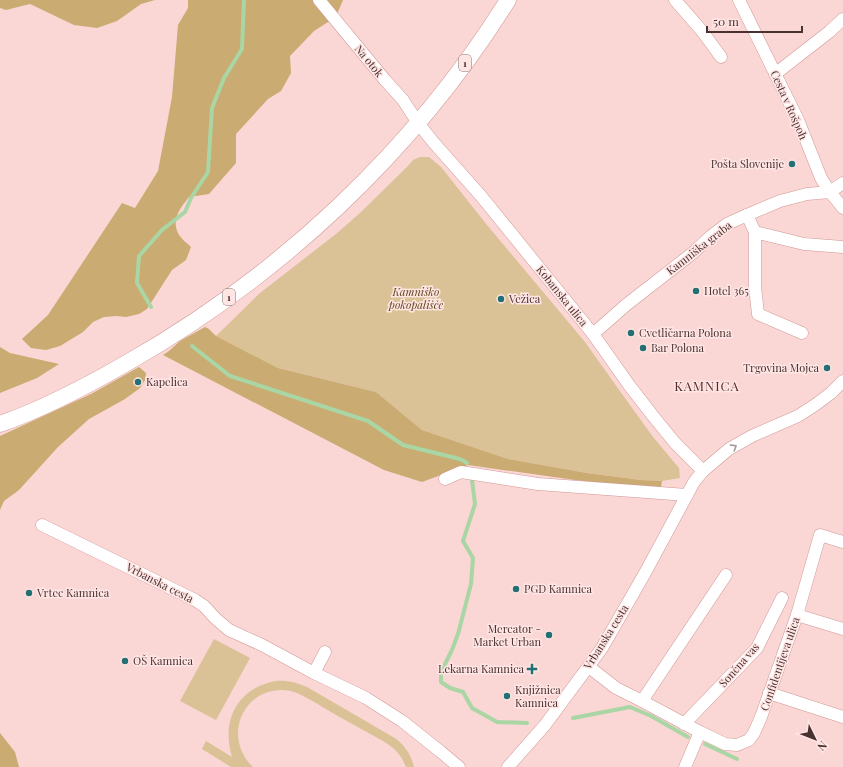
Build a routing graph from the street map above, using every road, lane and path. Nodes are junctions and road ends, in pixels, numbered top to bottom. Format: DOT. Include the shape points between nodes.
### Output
graph roads {
  1 [pos="320,0"];
  2 [pos="508,0"];
  3 [pos="675,0"];
  4 [pos="739,0"];
  5 [pos="843,19"];
  6 [pos="721,56"];
  7 [pos="776,74"];
  8 [pos="418,123"];
  9 [pos="843,183"];
  10 [pos="830,192"];
  11 [pos="843,208"];
  12 [pos="747,215"];
  13 [pos="755,232"];
  14 [pos="843,247"];
  15 [pos="802,333"];
  16 [pos="594,334"];
  17 [pos="842,382"];
  18 [pos="0,424"];
  19 [pos="703,471"];
  20 [pos="445,479"];
  21 [pos="687,495"];
  22 [pos="42,525"];
  23 [pos="843,542"];
  24 [pos="726,575"];
  25 [pos="782,598"];
  26 [pos="797,615"];
  27 [pos="843,629"];
  28 [pos="325,652"];
  29 [pos="589,667"];
  30 [pos="314,673"];
  31 [pos="769,693"];
  32 [pos="642,701"];
  33 [pos="843,717"];
  34 [pos="684,724"];
  35 [pos="700,732"];
  36 [pos="459,767"];
  37 [pos="508,767"];
  38 [pos="685,767"];
  1 -- 8 [label="street, Na otok" via="403,100"];
  2 -- 8 [label="main road, 1" via="454,79"];
  3 -- 6 [label="street"];
  4 -- 7 [label="street, Cesta v Rošpoh"];
  5 -- 7 [label="street"];
  7 -- 10 [label="street, Cesta v Rošpoh" via="821,178"];
  8 -- 16 [label="street, Kobanska ulica"];
  8 -- 18 [label="main road, 1" via="381,165 316,227 271,266 198,320 148,352 53,403"];
  9 -- 10 [label="street, Kamniška graba"];
  10 -- 11 [label="street, Cesta v Rošpoh"];
  10 -- 12 [label="street, Kamniška graba" via="800,195"];
  12 -- 13 [label="street"];
  12 -- 16 [label="street, Kamniška graba" via="727,224 710,237"];
  13 -- 14 [label="street" via="804,244"];
  13 -- 15 [label="street" via="755,287 758,314"];
  16 -- 19 [label="street, Kobanska ulica" via="653,416"];
  19 -- 17 [label="street, Vrbanska cesta, one-way" via="729,449 798,416"];
  19 -- 21 [label="street, Vrbanska cesta"];
  20 -- 21 [label="street" via="461,472 538,484"];
  21 -- 29 [label="street, Vrbanska cesta" via="637,587"];
  22 -- 30 [label="street, Vrbanska cesta" via="195,600 229,630"];
  23 -- 26 [label="street, Confidentijeva ulica" via="820,536"];
  24 -- 32 [label="street"];
  25 -- 34 [label="street, Sončna vas" via="757,648"];
  26 -- 27 [label="street"];
  26 -- 31 [label="street, Confidentijeva ulica"];
  28 -- 30 [label="street"];
  29 -- 32 [label="street, Confidentijeva ulica" via="616,688"];
  29 -- 37 [label="street, Vrbanska cesta" via="545,725"];
  30 -- 36 [label="street, Vrbanska cesta" via="366,698"];
  31 -- 33 [label="street"];
  31 -- 35 [label="street, Confidentijeva ulica" via="749,740 737,745 725,744"];
  32 -- 34 [label="street, Confidentijeva ulica"];
  34 -- 35 [label="street, Confidentijeva ulica"];
  35 -- 38 [label="street"];
}
